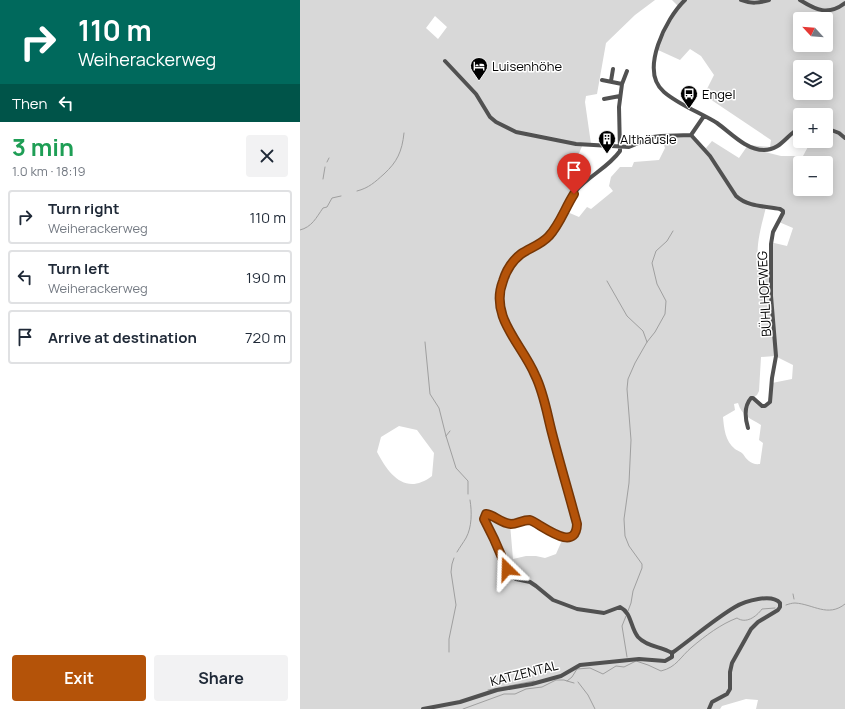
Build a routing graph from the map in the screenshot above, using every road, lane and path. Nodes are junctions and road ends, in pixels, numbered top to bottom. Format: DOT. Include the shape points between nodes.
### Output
graph roads {
  1 [pos="686,0"];
  2 [pos="741,0"];
  3 [pos="769,0"];
  4 [pos="800,0"];
  5 [pos="845,3"];
  6 [pos="445,61"];
  7 [pos="613,69"];
  8 [pos="627,71"];
  9 [pos="602,80"];
  10 [pos="611,81"];
  11 [pos="622,84"];
  12 [pos="620,96"];
  13 [pos="604,99"];
  14 [pos="704,116"];
  15 [pos="833,131"];
  16 [pos="793,133"];
  17 [pos="691,135"];
  18 [pos="845,138"];
  19 [pos="620,146"];
  20 [pos="748,428"];
  21 [pos="672,653"];
  22 [pos="423,709"];
  23 [pos="709,709"];
  1 -- 14 [label="street" via="662,34 656,51 654,74 664,92"];
  2 -- 3 [label="street" via="755,3"];
  4 -- 5 [label="street" via="821,10 836,9"];
  6 -- 19 [label="street" via="476,94 490,117 506,128 526,135 576,144"];
  7 -- 10 [label="street"];
  8 -- 11 [label="street"];
  9 -- 10 [label="street"];
  10 -- 11 [label="street"];
  11 -- 12 [label="street"];
  12 -- 13 [label="street"];
  12 -- 19 [label="street"];
  14 -- 16 [label="street" via="746,145 757,149 765,150 778,145"];
  14 -- 17 [label="street"];
  15 -- 18 [label="street"];
  17 -- 19 [label="street" via="653,137 629,147"];
  17 -- 20 [label="street, BÜHLHOFWEG" via="710,156 740,200 783,210 773,232 771,244 771,296 776,356 770,402 762,406 751,398 745,418"];
  19 -- 21 [label="street" via="617,155 574,194 550,236 516,258 505,277 499,297 503,319 530,363 541,390 577,530 568,538 530,520 510,524 488,514 484,519 510,575 530,582 553,600 577,609 604,613 620,607 628,613 634,630 644,642"];
  21 -- 22 [label="street, KATZENTAL" via="672,657 665,661 639,659 580,665 561,676"];
  21 -- 23 [label="street" via="737,606 766,598 780,603 778,610 758,622 751,630 732,663 730,689 727,694 712,702"];
}
